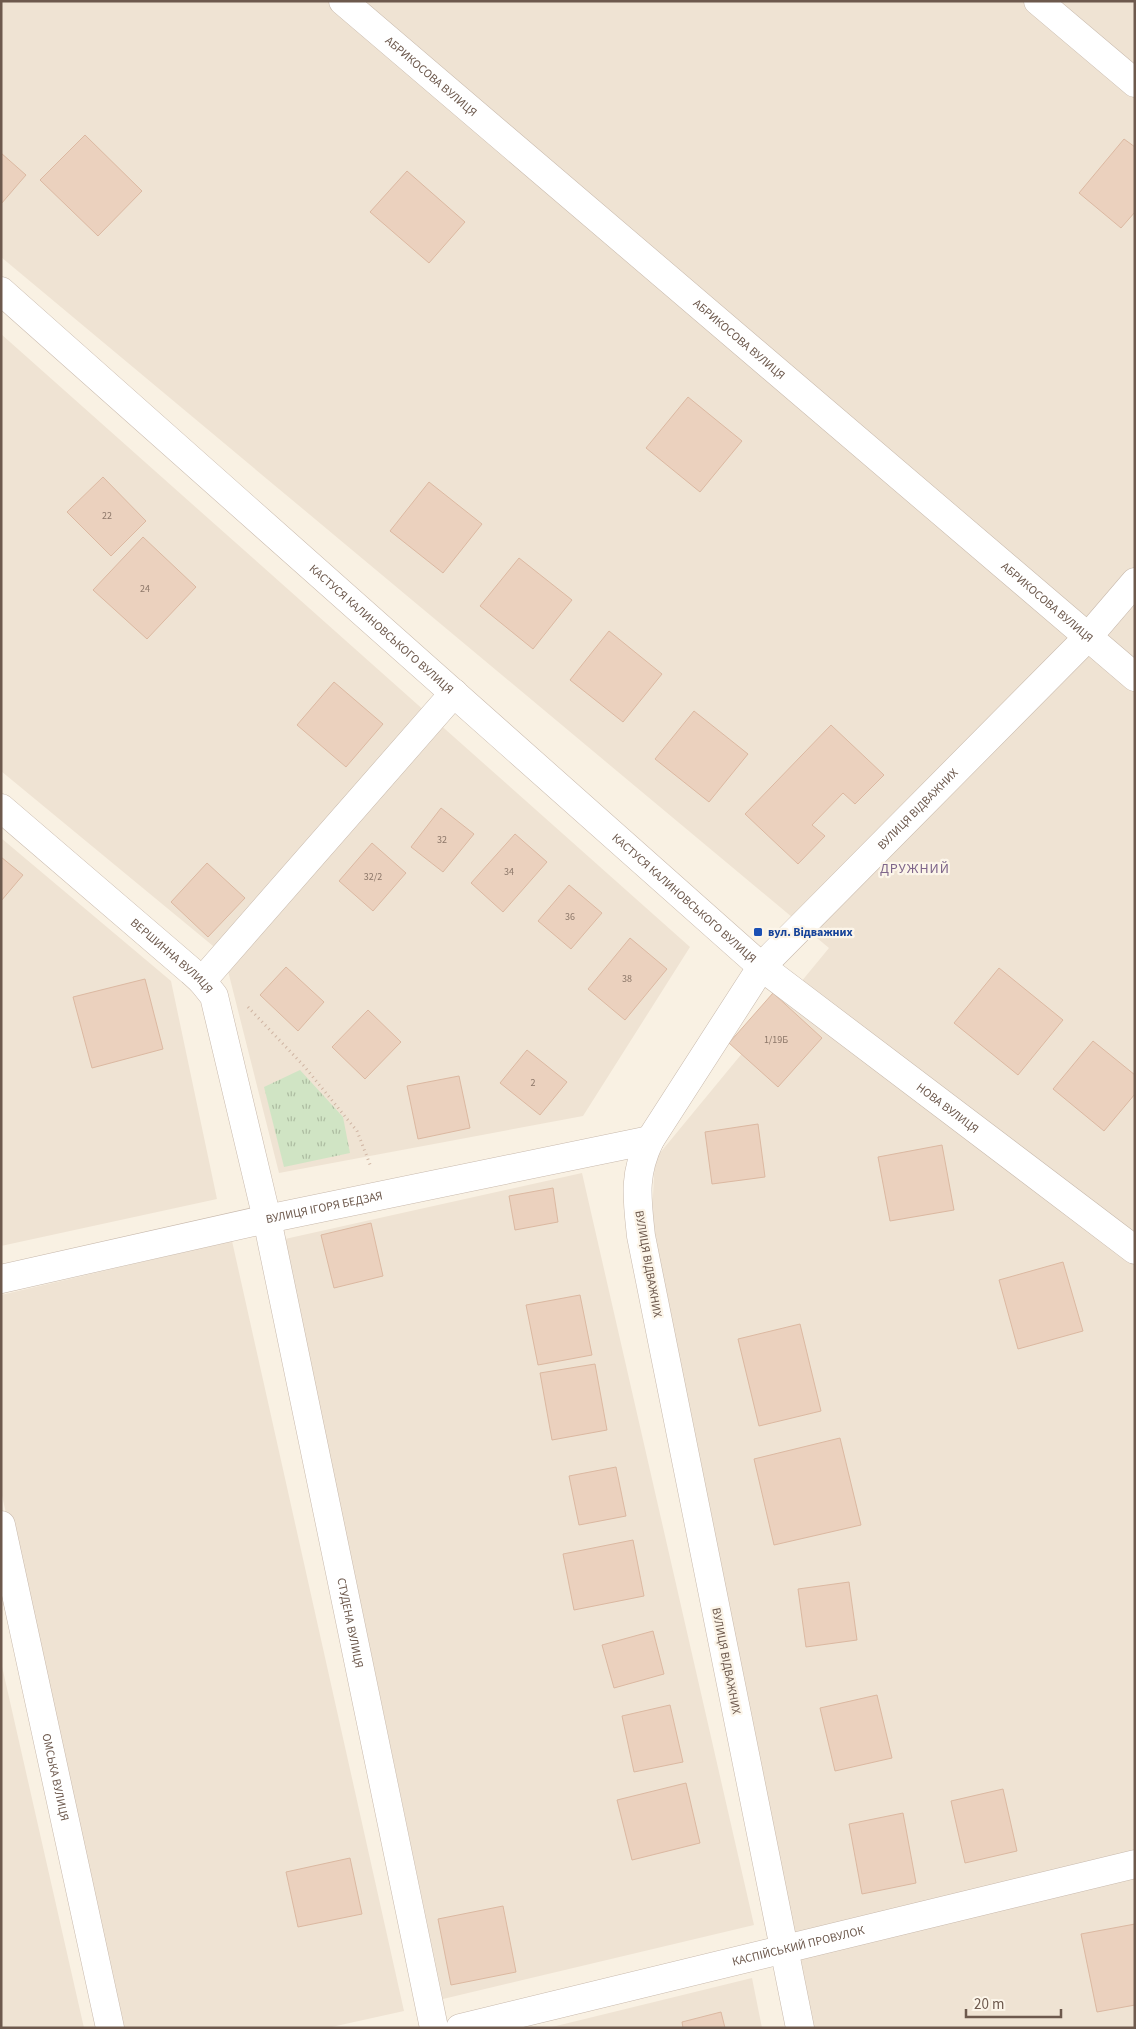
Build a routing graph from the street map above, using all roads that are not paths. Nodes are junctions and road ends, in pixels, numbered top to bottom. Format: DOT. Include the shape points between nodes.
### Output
graph roads {
  1 [pos="343,1"];
  2 [pos="1038,1"];
  3 [pos="1135,83"];
  4 [pos="1,291"];
  5 [pos="1135,582"];
  6 [pos="1087,638"];
  7 [pos="1135,678"];
  8 [pos="454,693"];
  9 [pos="1,808"];
  10 [pos="762,966"];
  11 [pos="202,981"];
  12 [pos="650,1140"];
  13 [pos="266,1219"];
  14 [pos="1135,1250"];
  15 [pos="1,1279"];
  16 [pos="1,1525"];
  17 [pos="1135,1864"];
  18 [pos="783,1950"];
  19 [pos="110,2028"];
  20 [pos="434,2028"];
  21 [pos="460,2028"];
  22 [pos="800,2028"];
  1 -- 6 [label="street, АБРИКОСОВА ВУЛИЦЯ"];
  2 -- 3 [label="street"];
  4 -- 8 [label="street, КАСТУСЯ КАЛИНОВСЬКОГО ВУЛИЦЯ"];
  5 -- 6 [label="street, ВУЛИЦЯ ВІДВАЖНИХ"];
  6 -- 7 [label="street, АБРИКОСОВА ВУЛИЦЯ"];
  6 -- 10 [label="street, ВУЛИЦЯ ВІДВАЖНИХ"];
  8 -- 10 [label="street, КАСТУСЯ КАЛИНОВСЬКОГО ВУЛИЦЯ"];
  8 -- 11 [label="street"];
  9 -- 11 [label="street, ВЕРШИННА ВУЛИЦЯ"];
  10 -- 12 [label="street, ВУЛИЦЯ ВІДВАЖНИХ"];
  10 -- 14 [label="street, НОВА ВУЛИЦЯ"];
  11 -- 13 [label="street, ВЕРШИННА ВУЛИЦЯ" via="214,996"];
  12 -- 13 [label="street, ВУЛИЦЯ ІГОРЯ БЕДЗАЯ"];
  12 -- 18 [label="street, ВУЛИЦЯ ВІДВАЖНИХ" via="640,1160 637,1190 641,1236"];
  13 -- 15 [label="street, ВУЛИЦЯ ІГОРЯ БЕДЗАЯ"];
  13 -- 20 [label="street, СТУДЕНА ВУЛИЦЯ"];
  16 -- 19 [label="street, ОМСЬКА ВУЛИЦЯ"];
  17 -- 18 [label="street, КАСПІЙСЬКИЙ ПРОВУЛОК"];
  18 -- 21 [label="street, КАСПІЙСЬКИЙ ПРОВУЛОК"];
  18 -- 22 [label="street, ВУЛИЦЯ ВІДВАЖНИХ"];
}
